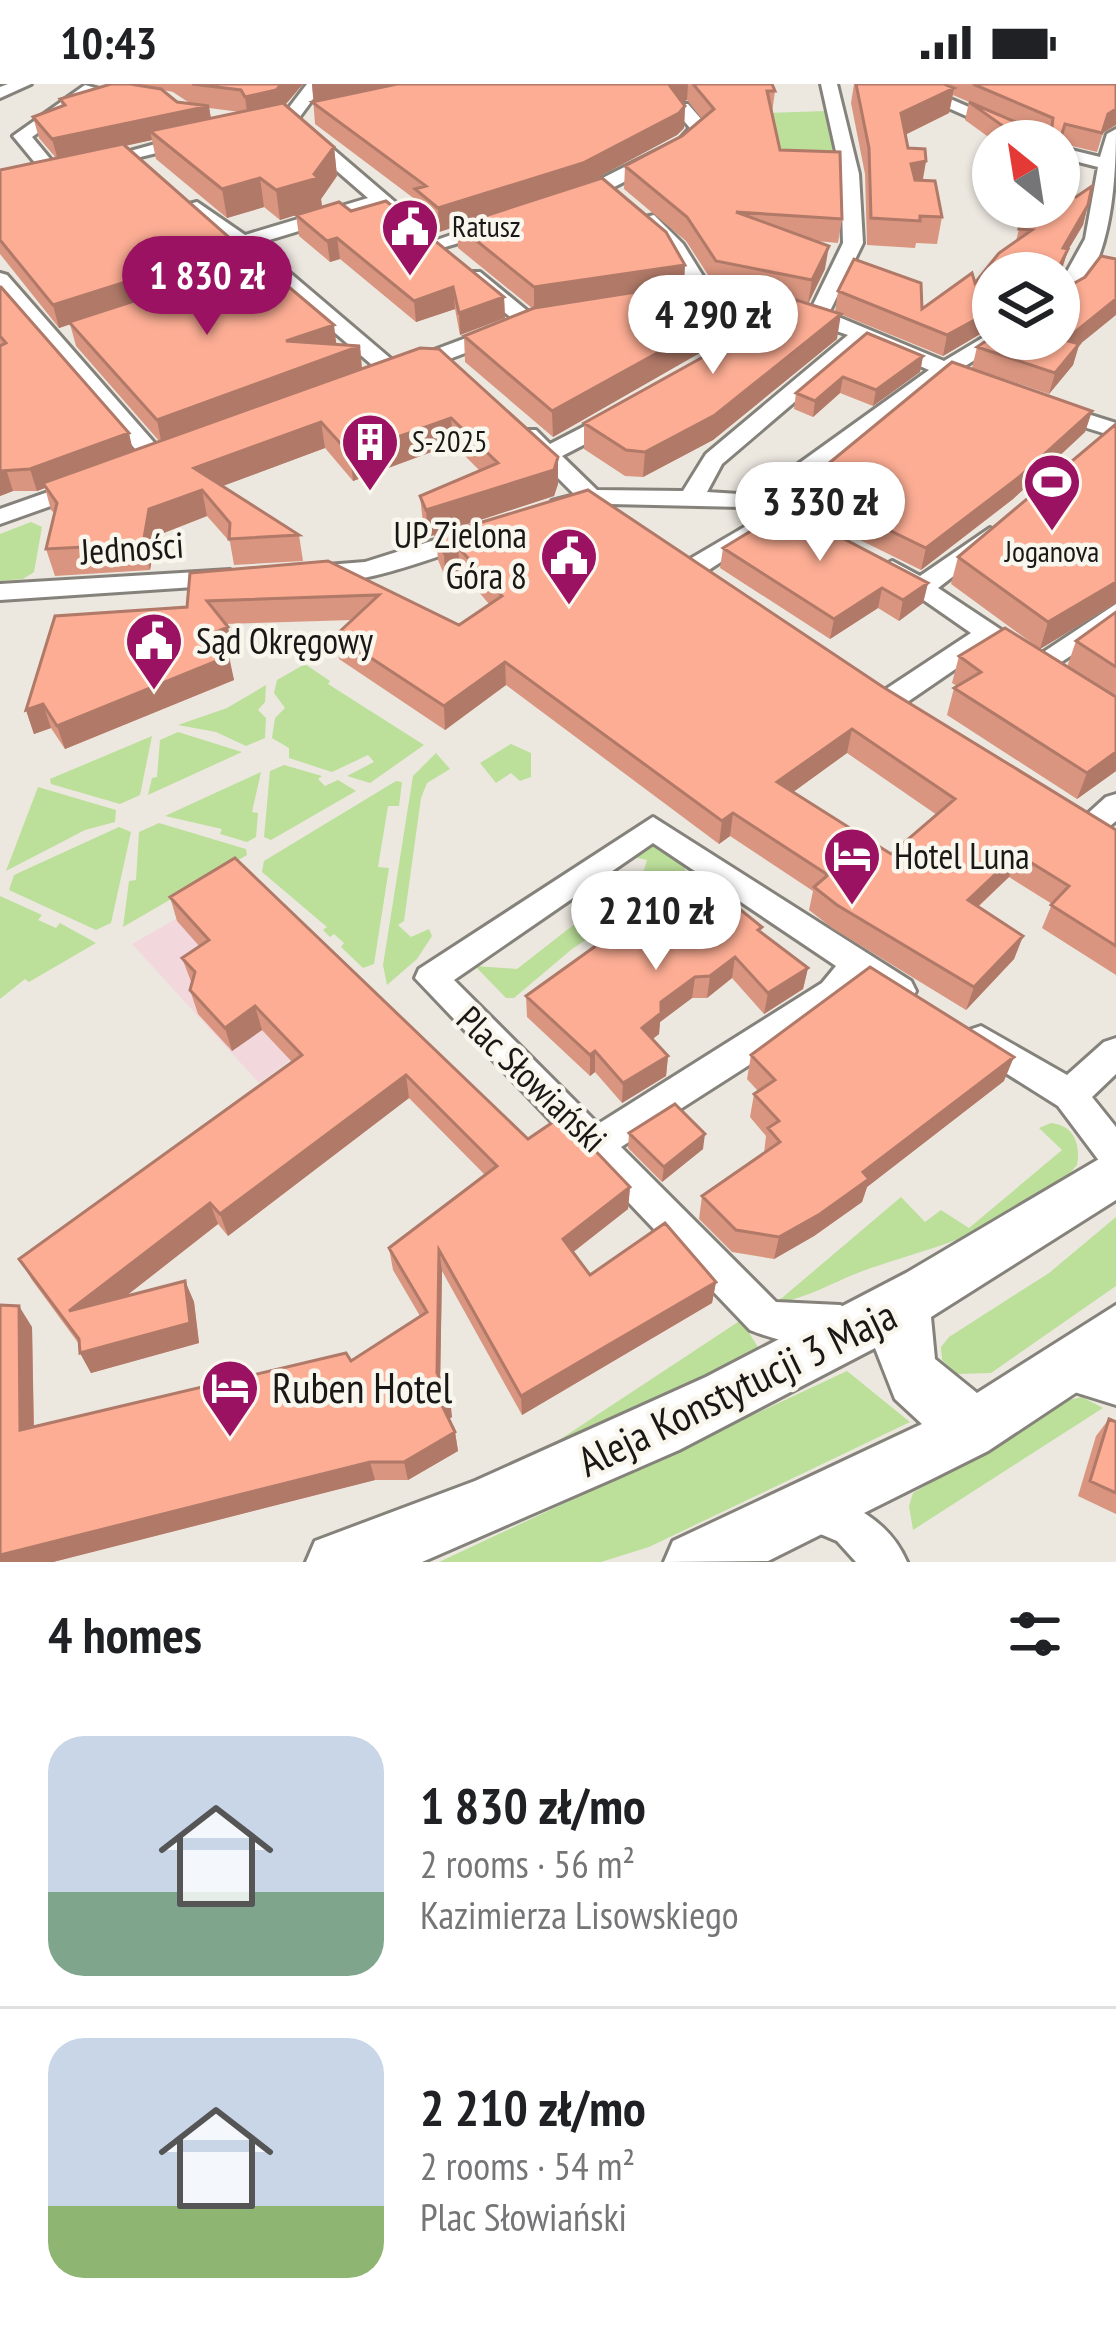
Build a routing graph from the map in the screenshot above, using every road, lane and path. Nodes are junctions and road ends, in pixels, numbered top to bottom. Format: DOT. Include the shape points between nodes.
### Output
graph roads {
  1 [pos="23,84"];
  2 [pos="316,84"];
  3 [pos="902,84"];
  4 [pos="830,85"];
  5 [pos="848,85"];
  6 [pos="89,87"];
  7 [pos="0,93"];
  8 [pos="114,95"];
  9 [pos="682,108"];
  10 [pos="313,113"];
  11 [pos="187,114"];
  12 [pos="283,119"];
  13 [pos="988,120"];
  14 [pos="219,133"];
  15 [pos="1116,134"];
  16 [pos="197,138"];
  17 [pos="1080,157"];
  18 [pos="1106,164"];
  19 [pos="604,187"];
  20 [pos="169,188"];
  21 [pos="381,200"];
  22 [pos="562,205"];
  23 [pos="1110,223"];
  24 [pos="503,224"];
  25 [pos="242,242"];
  26 [pos="435,244"];
  27 [pos="1080,274"];
  28 [pos="0,279"];
  29 [pos="704,295"];
  30 [pos="748,299"];
  31 [pos="669,300"];
  32 [pos="818,317"];
  33 [pos="745,324"];
  34 [pos="860,336"];
  35 [pos="972,353"];
  36 [pos="438,356"];
  37 [pos="945,369"];
  38 [pos="464,379"];
  39 [pos="1004,392"];
  40 [pos="1029,401"];
  41 [pos="637,408"];
  42 [pos="516,424"];
  43 [pos="1113,429"];
  44 [pos="1089,450"];
  45 [pos="550,453"];
  46 [pos="692,500"];
  47 [pos="767,511"];
  48 [pos="12,512"];
  49 [pos="1012,518"];
  50 [pos="498,527"];
  51 [pos="924,586"];
  52 [pos="723,590"];
  53 [pos="0,592"];
  54 [pos="1116,613"];
  55 [pos="991,632"];
  56 [pos="925,722"];
  57 [pos="1116,805"];
  58 [pos="1116,844"];
  59 [pos="856,964"];
  60 [pos="1116,1052"];
  61 [pos="1070,1095"];
  62 [pos="598,1143"];
  63 [pos="1116,1155"];
  64 [pos="1116,1172"];
  65 [pos="904,1306"];
  66 [pos="1116,1332"];
  67 [pos="1091,1378"];
  68 [pos="977,1422"];
  69 [pos="814,1510"];
  70 [pos="336,1562"];
  71 [pos="694,1562"];
  72 [pos="885,1562"];
  1 -- 7 [label="street"];
  2 -- 12 [label="street"];
  3 -- 13 [label="street"];
  4 -- 5 [label="street"];
  4 -- 32 [label="street" via="850,174 853,243"];
  6 -- 8 [label="street"];
  6 -- 16 [label="street" via="22,136 37,175 138,160"];
  9 -- 19 [label="street" via="700,128 686,143"];
  10 -- 12 [label="street"];
  11 -- 16 [label="street" via="205,131"];
  12 -- 21 [label="street"];
  14 -- 16 [label="street"];
  15 -- 18 [label="street"];
  17 -- 18 [label="street"];
  18 -- 23 [label="street" via="1100,188"];
  19 -- 22 [label="street"];
  19 -- 29 [label="street" via="676,248"];
  20 -- 25 [label="street"];
  21 -- 25 [label="street"];
  21 -- 26 [label="street"];
  23 -- 27 [label="street"];
  24 -- 26 [label="street"];
  25 -- 36 [label="street" via="263,272 383,376"];
  26 -- 36 [label="street" via="540,321"];
  28 -- 48 [label="street" via="66,338 146,464"];
  29 -- 30 [label="street"];
  29 -- 31 [label="street"];
  30 -- 32 [label="street"];
  30 -- 33 [label="street"];
  32 -- 34 [label="street"];
  34 -- 37 [label="street"];
  34 -- 46 [label="street" via="714,459"];
  35 -- 37 [label="street"];
  36 -- 38 [label="street"];
  37 -- 39 [label="street"];
  37 -- 47 [label="street"];
  40 -- 43 [label="street"];
  41 -- 45 [label="street"];
  42 -- 45 [label="street"];
  43 -- 44 [label="street"];
  45 -- 46 [label="street" via="583,506"];
  46 -- 47 [label="street"];
  47 -- 51 [label="street"];
  47 -- 52 [label="street" via="683,563"];
  49 -- 51 [label="street"];
  50 -- 53 [label="street, Jedności" via="367,570"];
  51 -- 55 [label="street"];
  54 -- 55 [label="street" via="1050,674"];
  55 -- 56 [label="street" via="886,698"];
  57 -- 58 [label="street" via="1079,820"];
  59 -- 61 [label="street, Plac Słowiański"];
  59 -- 62 [label="street" via="835,993"];
  59 -- 62 [label="street, Plac Słowiański" via="653,828 431,978"];
  60 -- 61 [label="street"];
  61 -- 63 [label="street, Plac Słowiański"];
  62 -- 65 [label="street, Plac Słowiański" via="764,1317 818,1327"];
  64 -- 65 [label="main road, Aleja Konstytucji 3 Maja"];
  65 -- 68 [label="main road" via="898,1336 921,1387 942,1409"];
  65 -- 70 [label="main road, Aleja Konstytucji 3 Maja" via="633,1442"];
  66 -- 67 [label="main road"];
  67 -- 68 [label="main road"];
  68 -- 69 [label="main road"];
  69 -- 71 [label="main road"];
  69 -- 72 [label="street" via="852,1526"];
}
